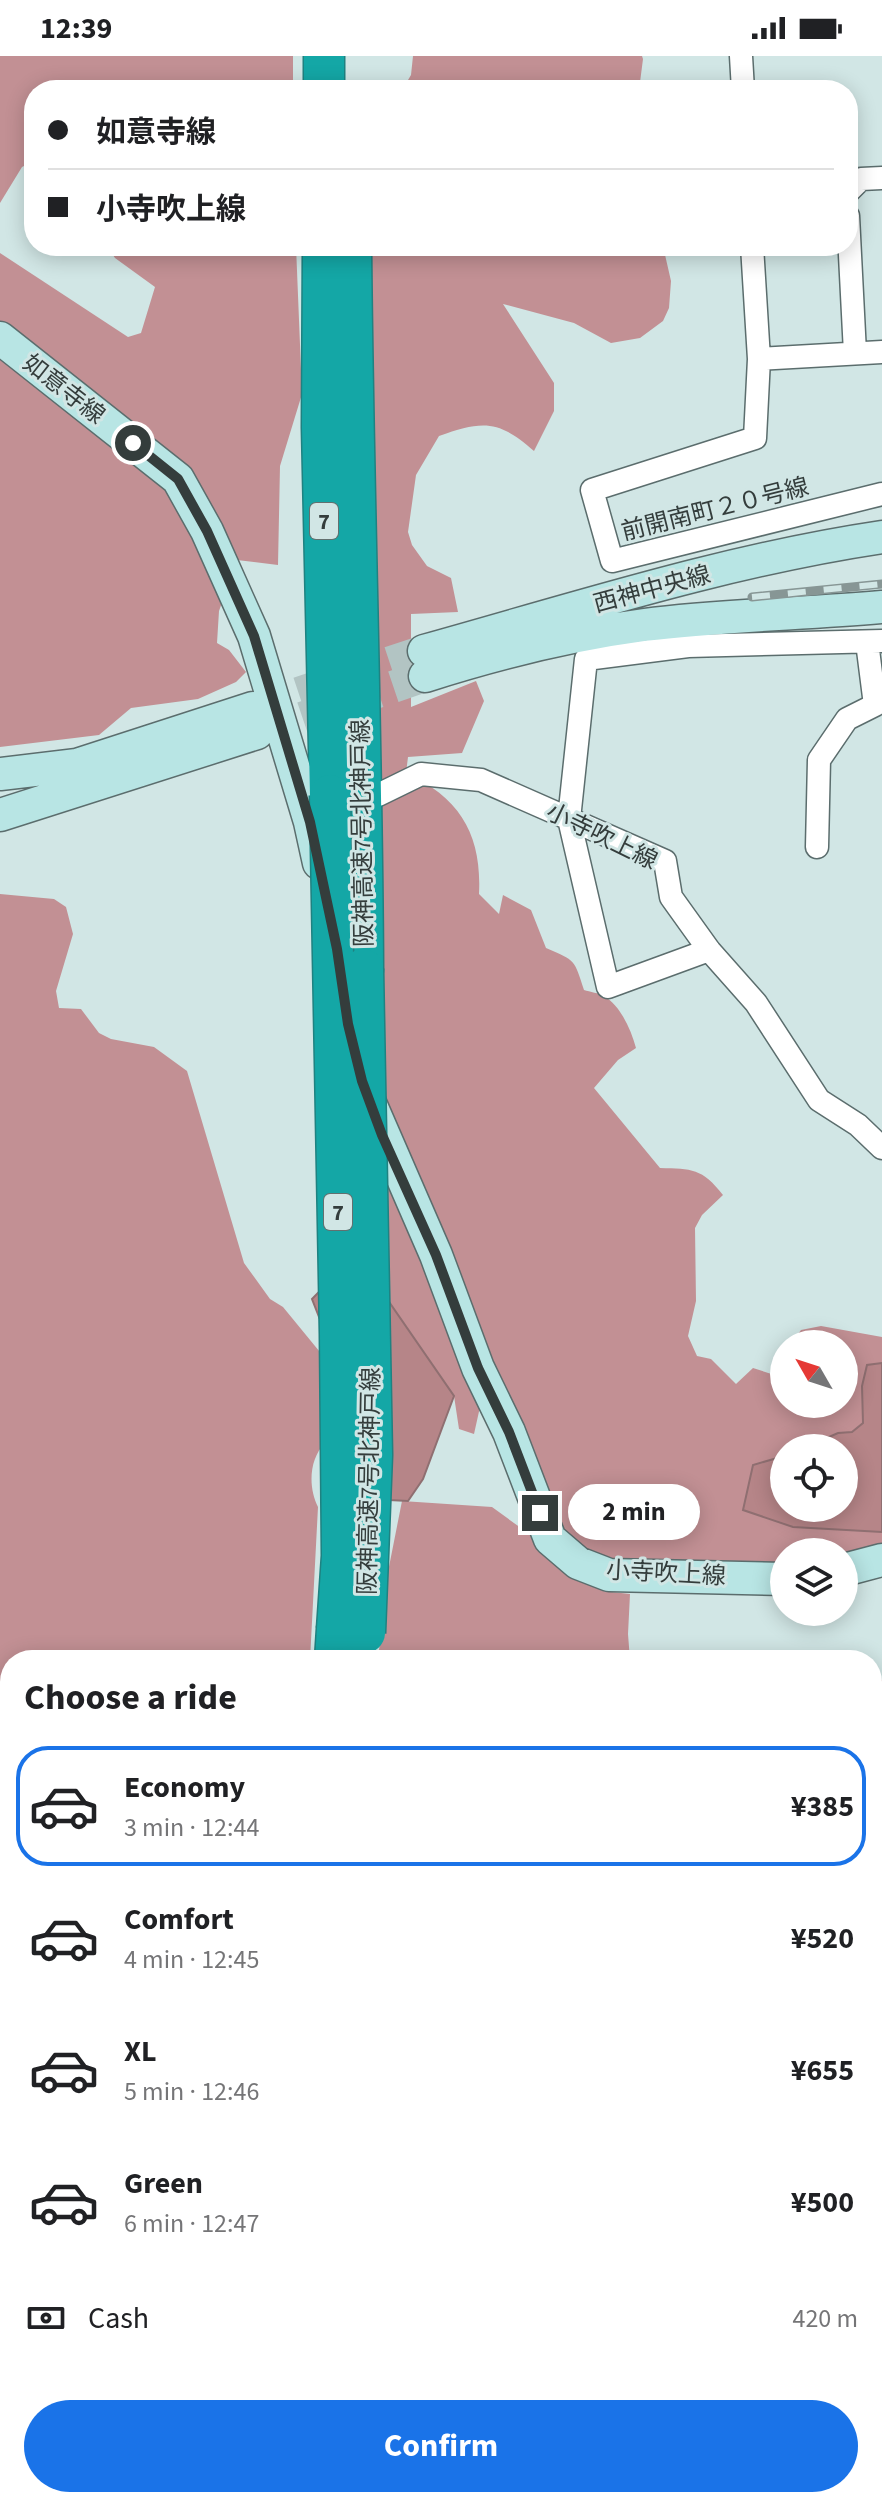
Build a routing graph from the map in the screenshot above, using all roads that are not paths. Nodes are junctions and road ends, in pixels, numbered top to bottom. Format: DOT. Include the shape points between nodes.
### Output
graph roads {
  1 [pos="324,56"];
  2 [pos="351,56"];
  3 [pos="741,56"];
  4 [pos="324,80"];
  5 [pos="351,80"];
  6 [pos="742,80"];
  7 [pos="882,178"];
  8 [pos="858,182"];
  9 [pos="323,256"];
  10 [pos="351,256"];
  11 [pos="753,256"];
  12 [pos="850,256"];
  13 [pos="0,338"];
  14 [pos="882,352"];
  15 [pos="855,353"];
  16 [pos="759,359"];
  17 [pos="882,494"];
  18 [pos="882,522"];
  19 [pos="882,537"];
  20 [pos="639,592"];
  21 [pos="882,607"];
  22 [pos="698,621"];
  23 [pos="877,635"];
  24 [pos="0,774"];
  25 [pos="378,795"];
  26 [pos="320,808"];
  27 [pos="0,815"];
  28 [pos="569,819"];
  29 [pos="817,847"];
  30 [pos="709,950"];
  31 [pos="882,1148"];
  32 [pos="882,1560"];
  33 [pos="858,1566"];
  34 [pos="770,1579"];
  35 [pos="350,1645"];
  1 -- 4 [label="highway"];
  2 -- 5 [label="highway"];
  3 -- 6 [label="street"];
  7 -- 8 [label="street"];
  9 -- 26 [label="highway, 阪神高速7号北神戸線 / 7"];
  10 -- 35 [label="highway, 阪神高速7号北神戸線 / 7, bridge" via="372,1455"];
  11 -- 16 [label="street, 前開南町２０号線"];
  12 -- 15 [label="street"];
  13 -- 26 [label="street, 如意寺線" via="178,479 254,636"];
  14 -- 15 [label="street"];
  15 -- 16 [label="street"];
  16 -- 17 [label="street, 前開南町２０号線" via="755,438 592,490 612,561"];
  18 -- 20 [label="street"];
  19 -- 20 [label="street, 西神中央線" via="815,547"];
  20 -- 22 [label="street, 西神中央線" via="424,664 569,637"];
  21 -- 22 [label="street, 西神中央線"];
  22 -- 23 [label="street"];
  23 -- 28 [label="street" via="688,646 586,659"];
  23 -- 29 [label="street" via="875,705 847,719 819,760"];
  24 -- 27 [label="street" via="77,765 255,720"];
  25 -- 28 [label="street, 小寺吹上線" via="421,774 481,780"];
  26 -- 34 [label="street, 小寺吹上線" via="348,1024 362,1081 550,1539 578,1563 609,1575"];
  26 -- 35 [label="highway, 阪神高速7号北神戸線 / 7, bridge" via="340,1349 342,1556"];
  28 -- 30 [label="street, 小寺吹上線" via="665,861 671,897"];
  28 -- 30 [label="street" via="608,987"];
  30 -- 31 [label="street, 小寺吹上線" via="756,1003 819,1100"];
  32 -- 33 [label="street"];
}
